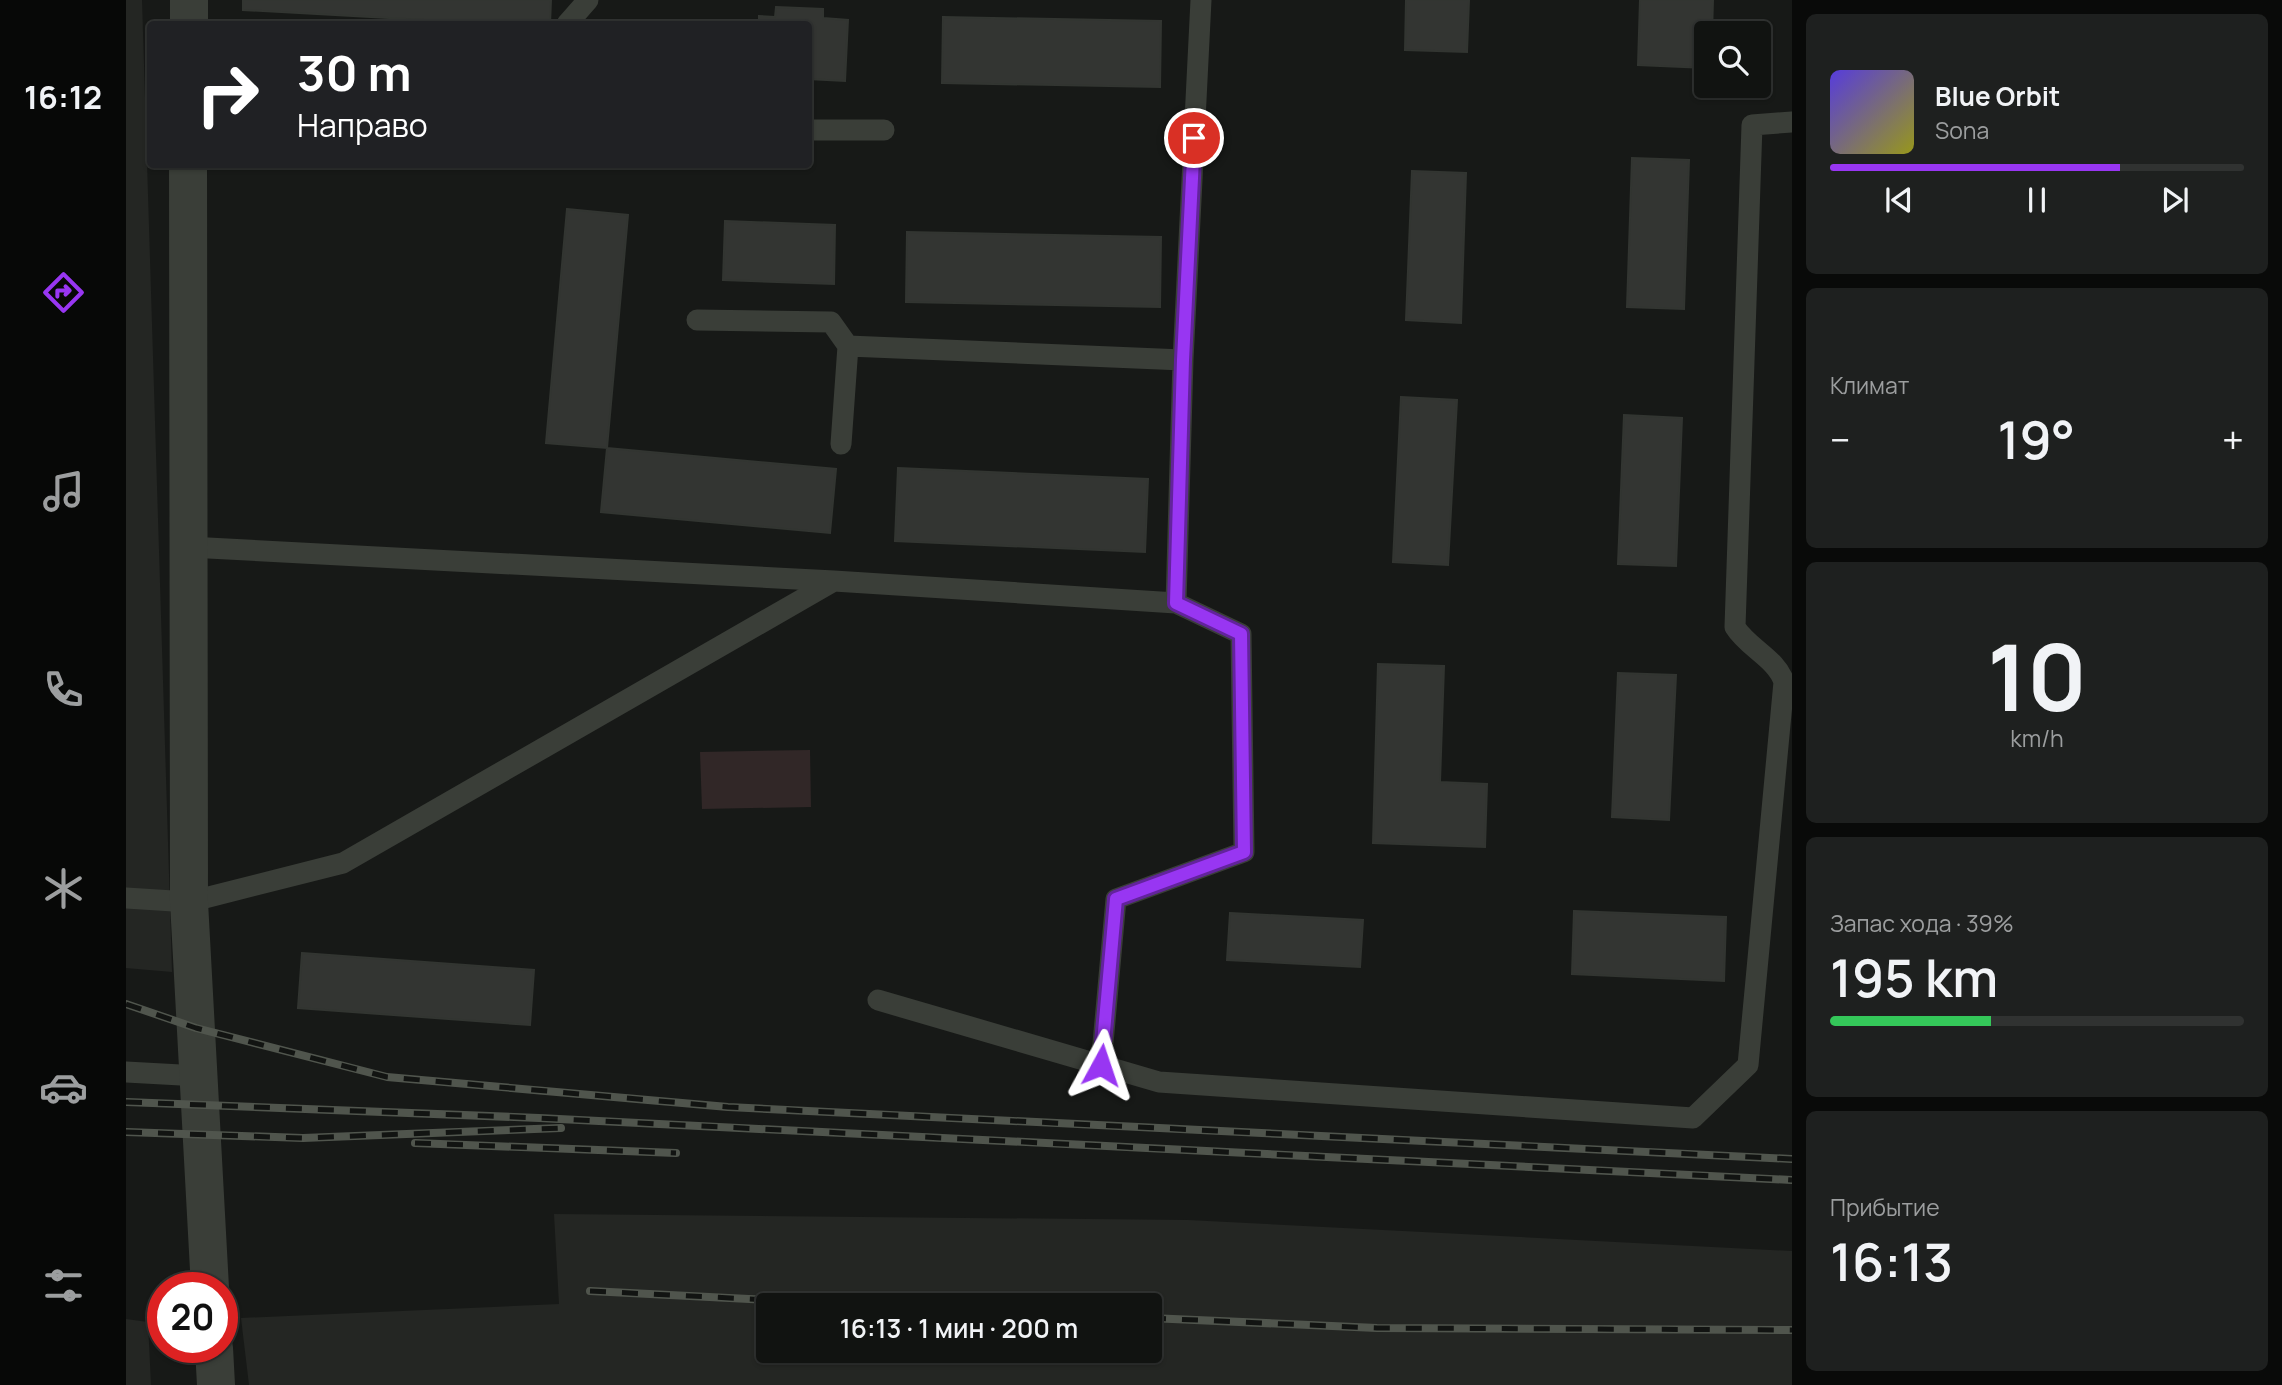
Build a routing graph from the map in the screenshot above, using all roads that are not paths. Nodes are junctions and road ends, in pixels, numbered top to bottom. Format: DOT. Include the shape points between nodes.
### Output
graph roads {
  1 [pos="189,0"];
  2 [pos="587,0"];
  3 [pos="1201,0"];
  4 [pos="188,21"];
  5 [pos="570,21"];
  6 [pos="1792,122"];
  7 [pos="812,130"];
  8 [pos="884,130"];
  9 [pos="188,168"];
  10 [pos="697,320"];
  11 [pos="848,346"];
  12 [pos="1183,360"];
  13 [pos="841,444"];
  14 [pos="188,547"];
  15 [pos="834,581"];
  16 [pos="1176,603"];
  17 [pos="1787,732"];
  18 [pos="126,898"];
  19 [pos="189,902"];
  20 [pos="878,1000"];
  21 [pos="1101,1065"];
  22 [pos="126,1072"];
  23 [pos="199,1076"];
  24 [pos="210,1272"];
  25 [pos="215,1363"];
  26 [pos="216,1385"];
  1 -- 4 [label="street"];
  2 -- 5 [label="lane"];
  3 -- 12 [label="lane"];
  6 -- 17 [label="lane" via="1752,125 1735,611 1735,627 1742,638 1780,670"];
  7 -- 8 [label="lane"];
  9 -- 14 [label="street"];
  10 -- 11 [label="lane" via="831,322"];
  11 -- 12 [label="lane"];
  11 -- 13 [label="lane"];
  12 -- 16 [label="lane"];
  14 -- 15 [label="lane"];
  14 -- 19 [label="street"];
  15 -- 16 [label="lane"];
  15 -- 19 [label="lane" via="343,863"];
  16 -- 21 [label="lane" via="1241,634 1244,852 1116,899"];
  17 -- 21 [label="lane" via="1748,1065 1693,1118 1159,1082"];
  18 -- 19 [label="lane"];
  19 -- 23 [label="street"];
  20 -- 21 [label="lane"];
  22 -- 23 [label="lane"];
  23 -- 24 [label="street"];
  25 -- 26 [label="street"];
}
